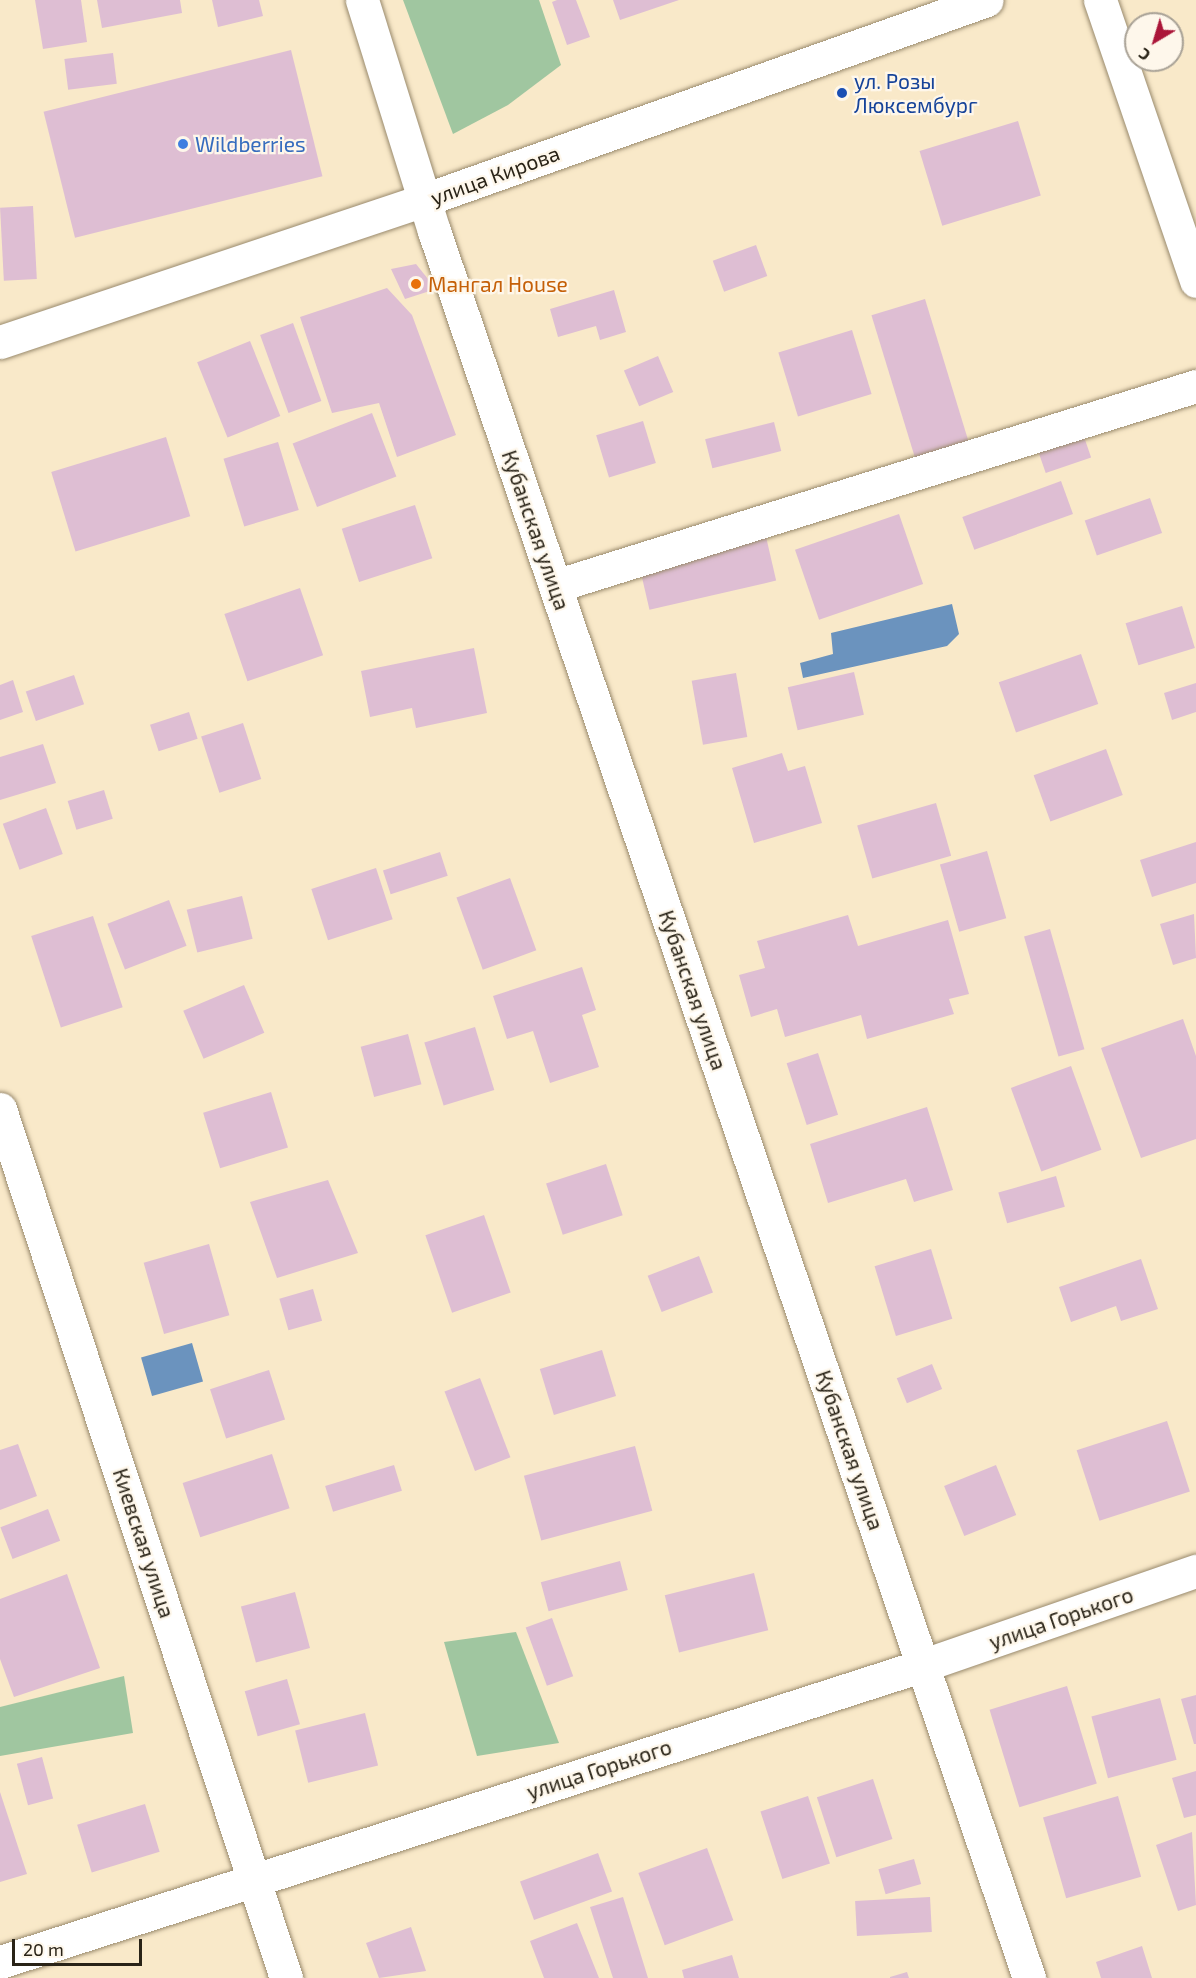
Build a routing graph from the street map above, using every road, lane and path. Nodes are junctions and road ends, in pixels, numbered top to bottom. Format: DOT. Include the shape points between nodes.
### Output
graph roads {
  1 [pos="362,0"];
  2 [pos="987,0"];
  3 [pos="1100,0"];
  4 [pos="424,200"];
  5 [pos="1196,281"];
  6 [pos="0,342"];
  7 [pos="1196,386"];
  8 [pos="555,586"];
  9 [pos="0,1109"];
  10 [pos="1196,1571"];
  11 [pos="924,1665"];
  12 [pos="256,1879"];
  13 [pos="0,1962"];
  14 [pos="286,1978"];
  15 [pos="1029,1978"];
  1 -- 4 [label="street, Кубанская улица"];
  2 -- 4 [label="street, улица Кирова"];
  3 -- 5 [label="street"];
  4 -- 6 [label="street, улица Кирова"];
  4 -- 8 [label="street, Кубанская улица"];
  7 -- 8 [label="street"];
  8 -- 11 [label="street, Кубанская улица"];
  9 -- 12 [label="street, Киевская улица"];
  10 -- 11 [label="street, улица Горького"];
  11 -- 12 [label="street, улица Горького"];
  11 -- 15 [label="street, Кубанская улица"];
  12 -- 13 [label="street, улица Горького"];
  12 -- 14 [label="street, Киевская улица"];
}
